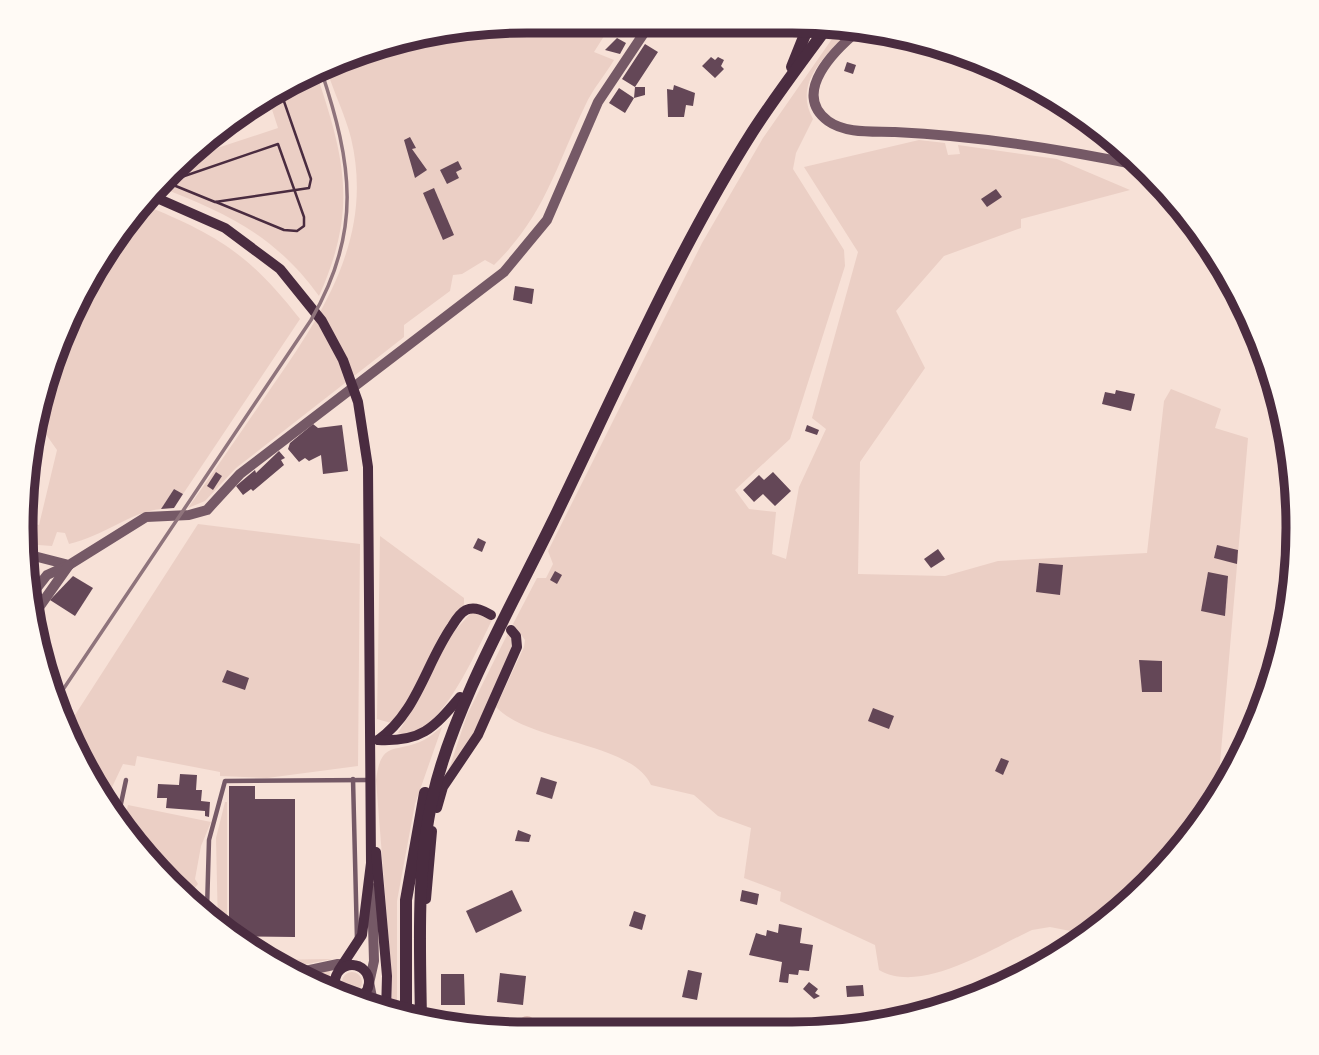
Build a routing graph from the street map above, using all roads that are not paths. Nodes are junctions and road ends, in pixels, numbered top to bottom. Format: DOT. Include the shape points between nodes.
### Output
graph roads {
  1 [pos="645,33"];
  2 [pos="805,33"];
  3 [pos="822,34"];
  4 [pos="852,37"];
  5 [pos="781,91"];
  6 [pos="1124,162"];
  7 [pos="159,199"];
  8 [pos="34,556"];
  9 [pos="69,565"];
  10 [pos="37,588"];
  11 [pos="40,606"];
  12 [pos="491,615"];
  13 [pos="505,631"];
  14 [pos="460,697"];
  15 [pos="373,740"];
  16 [pos="353,779"];
  17 [pos="126,780"];
  18 [pos="369,780"];
  19 [pos="369,796"];
  20 [pos="120,807"];
  21 [pos="371,863"];
  22 [pos="206,902"];
  23 [pos="419,943"];
  24 [pos="358,945"];
  25 [pos="345,966"];
  26 [pos="310,971"];
  27 [pos="335,983"];
  28 [pos="369,984"];
  29 [pos="362,993"];
  30 [pos="372,997"];
  31 [pos="386,1001"];
  32 [pos="406,1006"];
  33 [pos="422,1010"];
  1 -- 9 [label="street" via="598,102 547,220 496,279 240,474 208,510 140,520"];
  2 -- 5 [label="main road"];
  3 -- 5 [label="main road"];
  4 -- 6 [label="street" via="829,60 815,84 821,115 836,125 1021,143"];
  5 -- 13 [label="main road" via="693,238"];
  7 -- 15 [label="main road" via="246,241 280,269 322,321 343,360 363,423"];
  8 -- 9 [label="street"];
  9 -- 10 [label="street" via="47,575"];
  9 -- 11 [label="street"];
  12 -- 15 [label="main road" via="474,608 465,610 439,644 401,720"];
  13 -- 14 [label="main road"];
  13 -- 23 [label="main road" via="458,723 432,798"];
  13 -- 23 [label="main road" via="516,636 517,648 478,735 439,798"];
  14 -- 15 [label="main road" via="420,736"];
  14 -- 32 [label="main road" via="427,786 409,872"];
  15 -- 18 [label="main road"];
  16 -- 18 [label="lane"];
  16 -- 22 [label="lane" via="225,781 209,840"];
  16 -- 24 [label="lane"];
  17 -- 20 [label="lane"];
  18 -- 19 [label="main road"];
  19 -- 21 [label="main road"];
  19 -- 31 [label="main road"];
  21 -- 24 [label="main road"];
  21 -- 28 [label="street" via="374,961"];
  23 -- 33 [label="main road"];
  24 -- 25 [label="main road"];
  25 -- 26 [label="street"];
  25 -- 27 [label="main road"];
  25 -- 28 [label="main road" via="364,969"];
  28 -- 29 [label="main road"];
  28 -- 30 [label="street"];
}
